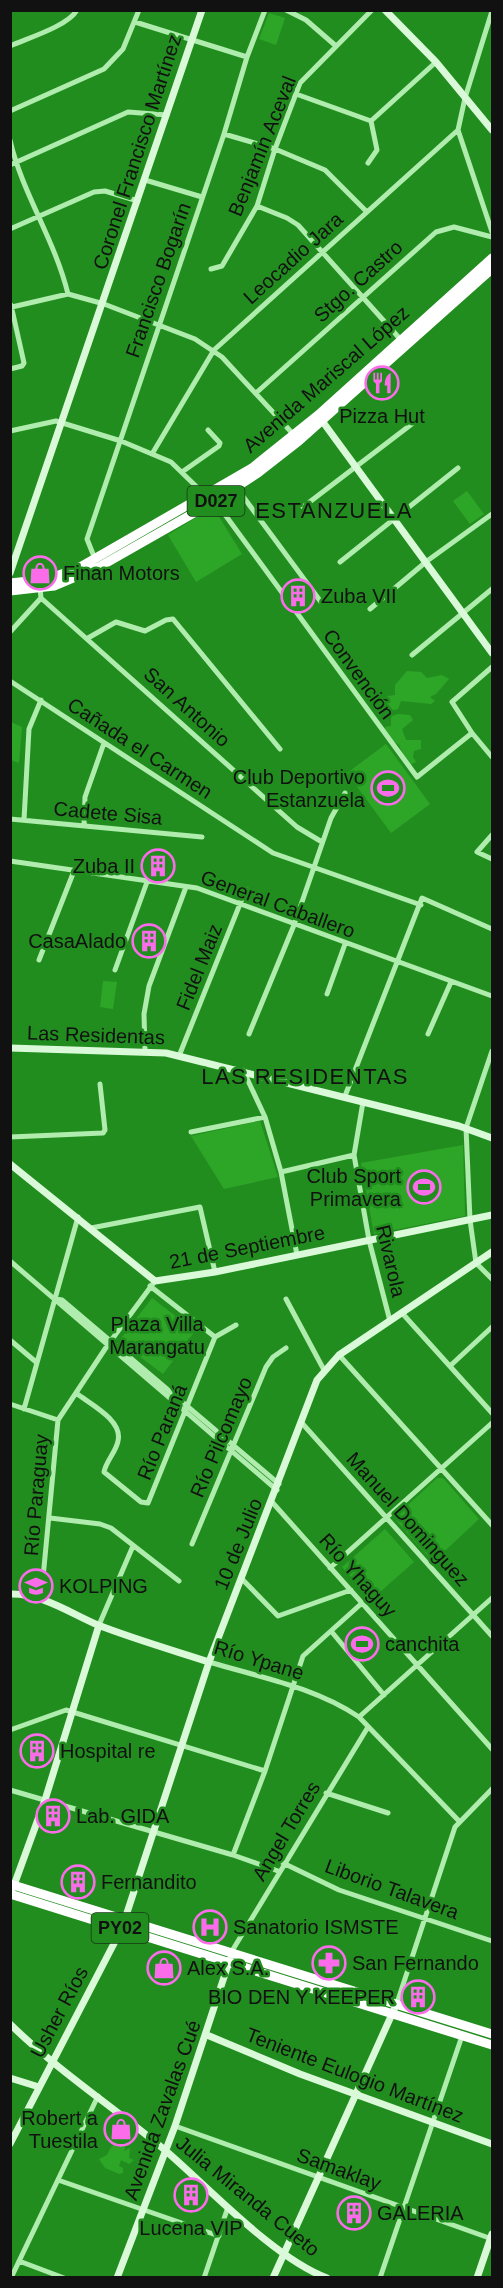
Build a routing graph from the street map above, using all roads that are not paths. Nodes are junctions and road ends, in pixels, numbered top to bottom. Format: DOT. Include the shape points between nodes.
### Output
graph roads {
  1 [pos="77,10"];
  2 [pos="139,10"];
  3 [pos="202,10"];
  4 [pos="266,10"];
  5 [pos="286,10"];
  6 [pos="372,10"];
  7 [pos="386,10"];
  8 [pos="492,11"];
  9 [pos="135,22"];
  10 [pos="192,40"];
  11 [pos="10,46"];
  12 [pos="336,46"];
  13 [pos="248,57"];
  14 [pos="436,62"];
  15 [pos="296,94"];
  16 [pos="465,98"];
  17 [pos="10,111"];
  18 [pos="167,115"];
  19 [pos="371,121"];
  20 [pos="458,130"];
  21 [pos="492,130"];
  22 [pos="224,134"];
  23 [pos="10,140"];
  24 [pos="275,149"];
  25 [pos="368,163"];
  26 [pos="13,164"];
  27 [pos="146,180"];
  28 [pos="202,197"];
  29 [pos="138,201"];
  30 [pos="257,206"];
  31 [pos="367,212"];
  32 [pos="40,215"];
  33 [pos="10,229"];
  34 [pos="492,232"];
  35 [pos="492,237"];
  36 [pos="322,253"];
  37 [pos="492,258"];
  38 [pos="211,269"];
  39 [pos="492,269"];
  40 [pos="68,294"];
  41 [pos="363,296"];
  42 [pos="104,304"];
  43 [pos="11,305"];
  44 [pos="159,326"];
  45 [pos="403,343"];
  46 [pos="214,350"];
  47 [pos="10,369"];
  48 [pos="256,393"];
  49 [pos="421,417"];
  50 [pos="320,418"];
  51 [pos="62,422"];
  52 [pos="208,430"];
  53 [pos="10,431"];
  54 [pos="297,438"];
  55 [pos="121,441"];
  56 [pos="152,454"];
  57 [pos="356,465"];
  58 [pos="458,468"];
  59 [pos="182,472"];
  60 [pos="236,488"];
  61 [pos="206,496"];
  62 [pos="215,501"];
  63 [pos="303,507"];
  64 [pos="492,514"];
  65 [pos="395,516"];
  66 [pos="95,559"];
  67 [pos="427,561"];
  68 [pos="340,562"];
  69 [pos="10,573"];
  70 [pos="10,583"];
  71 [pos="492,589"];
  72 [pos="10,591"];
  73 [pos="41,593"];
  74 [pos="321,602"];
  75 [pos="370,609"];
  76 [pos="464,610"];
  77 [pos="10,632"];
  78 [pos="88,638"];
  79 [pos="492,653"];
  80 [pos="411,655"];
  81 [pos="492,667"];
  82 [pos="10,681"];
  83 [pos="41,700"];
  84 [pos="472,733"];
  85 [pos="104,743"];
  86 [pos="280,749"];
  87 [pos="492,757"];
  88 [pos="345,793"];
  89 [pos="10,819"];
  90 [pos="24,820"];
  91 [pos="84,826"];
  92 [pos="492,835"];
  93 [pos="202,837"];
  94 [pos="322,842"];
  95 [pos="492,859"];
  96 [pos="10,861"];
  97 [pos="315,866"];
  98 [pos="74,871"];
  99 [pos="147,882"];
  100 [pos="186,887"];
  101 [pos="246,889"];
  102 [pos="421,901"];
  103 [pos="240,904"];
  104 [pos="294,925"];
  105 [pos="492,929"];
  106 [pos="345,944"];
  107 [pos="39,960"];
  108 [pos="396,963"];
  109 [pos="115,970"];
  110 [pos="451,982"];
  111 [pos="327,994"];
  112 [pos="492,996"];
  113 [pos="249,1034"];
  114 [pos="428,1034"];
  115 [pos="10,1048"];
  116 [pos="145,1050"];
  117 [pos="492,1051"];
  118 [pos="179,1056"];
  119 [pos="243,1070"];
  120 [pos="100,1084"];
  121 [pos="345,1096"];
  122 [pos="363,1102"];
  123 [pos="265,1117"];
  124 [pos="466,1128"];
  125 [pos="190,1132"];
  126 [pos="10,1137"];
  127 [pos="492,1138"];
  128 [pos="354,1155"];
  129 [pos="10,1164"];
  130 [pos="281,1172"];
  131 [pos="492,1215"];
  132 [pos="78,1217"];
  133 [pos="470,1220"];
  134 [pos="91,1228"];
  135 [pos="369,1240"];
  136 [pos="492,1252"];
  137 [pos="297,1255"];
  138 [pos="10,1261"];
  139 [pos="476,1263"];
  140 [pos="215,1272"];
  141 [pos="492,1279"];
  142 [pos="153,1283"];
  143 [pos="55,1299"];
  144 [pos="286,1299"];
  145 [pos="402,1313"];
  146 [pos="390,1321"];
  147 [pos="236,1325"];
  148 [pos="492,1327"];
  149 [pos="215,1337"];
  150 [pos="10,1341"];
  151 [pos="109,1343"];
  152 [pos="286,1348"];
  153 [pos="339,1355"];
  154 [pos="36,1362"];
  155 [pos="450,1366"];
  156 [pos="324,1370"];
  157 [pos="76,1393"];
  158 [pos="10,1404"];
  159 [pos="24,1408"];
  160 [pos="187,1410"];
  161 [pos="492,1413"];
  162 [pos="58,1420"];
  163 [pos="301,1422"];
  164 [pos="492,1423"];
  165 [pos="233,1449"];
  166 [pos="441,1468"];
  167 [pos="278,1487"];
  168 [pos="272,1502"];
  169 [pos="387,1517"];
  170 [pos="50,1518"];
  171 [pos="492,1525"];
  172 [pos="192,1544"];
  173 [pos="133,1546"];
  174 [pos="330,1568"];
  175 [pos="242,1579"];
  176 [pos="179,1581"];
  177 [pos="351,1590"];
  178 [pos="10,1594"];
  179 [pos="492,1598"];
  180 [pos="41,1599"];
  181 [pos="362,1603"];
  182 [pos="473,1615"];
  183 [pos="99,1625"];
  184 [pos="331,1631"];
  185 [pos="492,1636"];
  186 [pos="209,1662"];
  187 [pos="417,1665"];
  188 [pos="294,1687"];
  189 [pos="384,1695"];
  190 [pos="72,1712"];
  191 [pos="359,1717"];
  192 [pos="368,1727"];
  193 [pos="10,1730"];
  194 [pos="180,1747"];
  195 [pos="492,1749"];
  196 [pos="266,1771"];
  197 [pos="492,1789"];
  198 [pos="10,1790"];
  199 [pos="326,1793"];
  200 [pos="45,1800"];
  201 [pos="388,1813"];
  202 [pos="459,1821"];
  203 [pos="153,1834"];
  204 [pos="233,1855"];
  205 [pos="283,1863"];
  206 [pos="278,1871"];
  207 [pos="12,1888"];
  208 [pos="424,1918"];
  209 [pos="123,1924"];
  210 [pos="492,1941"];
  211 [pos="232,1951"];
  212 [pos="230,1963"];
  213 [pos="397,2003"];
  214 [pos="393,2015"];
  215 [pos="10,2025"];
  216 [pos="492,2034"];
  217 [pos="207,2035"];
  218 [pos="462,2036"];
  219 [pos="492,2045"];
  220 [pos="52,2060"];
  221 [pos="10,2078"];
  222 [pos="39,2087"];
  223 [pos="98,2096"];
  224 [pos="357,2096"];
  225 [pos="434,2122"];
  226 [pos="175,2126"];
  227 [pos="10,2144"];
  228 [pos="492,2144"];
  229 [pos="166,2151"];
  230 [pos="320,2178"];
  231 [pos="58,2180"];
  232 [pos="228,2207"];
  233 [pos="143,2210"];
  234 [pos="405,2210"];
  235 [pos="219,2236"];
  236 [pos="492,2237"];
  237 [pos="285,2253"];
  238 [pos="19,2261"];
  239 [pos="11,2277"];
  240 [pos="64,2277"];
  241 [pos="117,2277"];
  242 [pos="204,2277"];
  243 [pos="273,2277"];
  244 [pos="327,2277"];
  245 [pos="380,2277"];
  246 [pos="477,2277"];
  1 -- 11 [label="street" via="64,22"];
  2 -- 9 [label="street"];
  3 -- 10 [label="street, Coronel Francisco Martínez"];
  4 -- 13 [label="street, Francisco Bogarín"];
  5 -- 12 [label="street" via="306,20"];
  6 -- 12 [label="street, Benjamín Aceval"];
  7 -- 14 [label="street"];
  8 -- 16 [label="street"];
  9 -- 10 [label="street"];
  9 -- 17 [label="street" via="123,49 104,69"];
  10 -- 13 [label="street"];
  10 -- 18 [label="street, Coronel Francisco Martínez"];
  12 -- 15 [label="street, Benjamín Aceval" via="307,75"];
  13 -- 22 [label="street, Francisco Bogarín"];
  14 -- 16 [label="street"];
  14 -- 19 [label="street"];
  15 -- 19 [label="street"];
  15 -- 24 [label="street, Benjamín Aceval"];
  16 -- 20 [label="street"];
  16 -- 21 [label="street"];
  18 -- 26 [label="street" via="128,112"];
  18 -- 27 [label="street, Coronel Francisco Martínez"];
  19 -- 25 [label="street" via="377,150"];
  20 -- 31 [label="street, Leocadio Jara"];
  20 -- 34 [label="street"];
  22 -- 24 [label="street"];
  22 -- 28 [label="street, Francisco Bogarín"];
  23 -- 26 [label="street"];
  24 -- 30 [label="street, Benjamín Aceval"];
  24 -- 31 [label="street" via="325,170"];
  26 -- 32 [label="street"];
  27 -- 28 [label="street"];
  27 -- 29 [label="street, Coronel Francisco Martínez"];
  28 -- 44 [label="street, Francisco Bogarín"];
  29 -- 32 [label="street" via="105,191"];
  29 -- 42 [label="street, Coronel Francisco Martínez"];
  30 -- 36 [label="street" via="298,225"];
  30 -- 38 [label="street, Benjamín Aceval" via="222,266"];
  31 -- 36 [label="street, Leocadio Jara"];
  32 -- 33 [label="street"];
  32 -- 40 [label="street"];
  35 -- 41 [label="street, Stgo. Castro" via="444,228"];
  36 -- 41 [label="street"];
  36 -- 46 [label="street, Leocadio Jara"];
  37 -- 45 [label="highway, Avenida Mariscal López / D027"];
  39 -- 45 [label="highway, Avenida Mariscal López / D027"];
  40 -- 42 [label="street"];
  40 -- 43 [label="street"];
  41 -- 45 [label="street"];
  41 -- 48 [label="street, Stgo. Castro"];
  42 -- 44 [label="street"];
  42 -- 51 [label="street, Coronel Francisco Martínez"];
  43 -- 47 [label="street" via="23,365"];
  44 -- 46 [label="street"];
  44 -- 55 [label="street, Francisco Bogarín"];
  45 -- 50 [label="highway, Avenida Mariscal López / D027"];
  46 -- 48 [label="street"];
  46 -- 56 [label="street, Leocadio Jara"];
  48 -- 54 [label="street"];
  49 -- 57 [label="street"];
  50 -- 54 [label="highway, Avenida Mariscal López / D027"];
  50 -- 57 [label="street"];
  51 -- 53 [label="street"];
  51 -- 55 [label="street"];
  51 -- 69 [label="street, Coronel Francisco Martínez"];
  52 -- 59 [label="street" via="220,442 219,446"];
  54 -- 60 [label="highway, Avenida Mariscal López / D027"];
  54 -- 61 [label="highway, Avenida Mariscal López / D027"];
  55 -- 56 [label="street"];
  55 -- 66 [label="street, Francisco Bogarín" via="87,538"];
  56 -- 59 [label="street"];
  57 -- 63 [label="street"];
  57 -- 65 [label="street"];
  58 -- 65 [label="street"];
  59 -- 61 [label="street"];
  60 -- 62 [label="highway, Avenida Mariscal López / D027"];
  60 -- 74 [label="street"];
  61 -- 66 [label="highway, Avenida Mariscal López / D027"];
  62 -- 73 [label="highway, Avenida Mariscal López / D027" via="99,567"];
  62 -- 84 [label="street, Convención" via="417,777"];
  64 -- 67 [label="street"];
  65 -- 67 [label="street"];
  65 -- 68 [label="street"];
  66 -- 70 [label="highway, Avenida Mariscal López / D027" via="50,579"];
  67 -- 75 [label="street"];
  67 -- 76 [label="street"];
  71 -- 76 [label="street"];
  72 -- 73 [label="highway, Avenida Mariscal López / D027"];
  73 -- 77 [label="street"];
  73 -- 78 [label="street, San Antonio"];
  76 -- 79 [label="street"];
  76 -- 80 [label="street"];
  78 -- 86 [label="street" via="116,621 145,631 170,618"];
  78 -- 94 [label="street, San Antonio" via="297,827"];
  81 -- 84 [label="street" via="452,701"];
  82 -- 83 [label="street, Cañada el Carmen"];
  83 -- 85 [label="street, Cañada el Carmen"];
  83 -- 90 [label="street" via="29,729"];
  84 -- 87 [label="street"];
  85 -- 91 [label="street" via="85,797"];
  85 -- 97 [label="street, Cañada el Carmen" via="273,853"];
  88 -- 94 [label="street"];
  89 -- 90 [label="street, Cadete Sisa"];
  90 -- 91 [label="street, Cadete Sisa"];
  91 -- 93 [label="street, Cadete Sisa"];
  92 -- 95 [label="street" via="477,852"];
  94 -- 97 [label="street"];
  96 -- 98 [label="street, General Caballero"];
  97 -- 102 [label="street, Cañada el Carmen"];
  97 -- 104 [label="street"];
  98 -- 99 [label="street, General Caballero"];
  98 -- 107 [label="street"];
  99 -- 100 [label="street, General Caballero"];
  99 -- 109 [label="street"];
  100 -- 103 [label="street, General Caballero"];
  100 -- 116 [label="street" via="149,986 144,1014"];
  101 -- 103 [label="street, Fidel Maiz"];
  102 -- 105 [label="street, Cañada el Carmen"];
  102 -- 108 [label="street"];
  103 -- 104 [label="street, General Caballero"];
  103 -- 118 [label="street, Fidel Maiz"];
  104 -- 106 [label="street, General Caballero"];
  104 -- 113 [label="street"];
  106 -- 108 [label="street, General Caballero"];
  106 -- 111 [label="street"];
  108 -- 110 [label="street, General Caballero"];
  108 -- 121 [label="street"];
  110 -- 112 [label="street, General Caballero"];
  110 -- 114 [label="street"];
  115 -- 116 [label="street, Las Residentas"];
  116 -- 118 [label="street, Las Residentas"];
  117 -- 124 [label="street"];
  118 -- 119 [label="street, Las Residentas"];
  119 -- 121 [label="street, Las Residentas"];
  119 -- 123 [label="street"];
  120 -- 126 [label="street" via="103,1133"];
  121 -- 122 [label="street, Las Residentas"];
  122 -- 124 [label="street, Las Residentas"];
  122 -- 128 [label="street, Rivarola"];
  123 -- 125 [label="street"];
  123 -- 130 [label="street"];
  124 -- 127 [label="street, Las Residentas"];
  124 -- 133 [label="street"];
  128 -- 130 [label="street"];
  128 -- 135 [label="street, Rivarola"];
  129 -- 132 [label="street, 21 de Septiembre"];
  130 -- 137 [label="street"];
  131 -- 133 [label="street, 21 de Septiembre"];
  132 -- 134 [label="street, 21 de Septiembre"];
  132 -- 143 [label="street"];
  133 -- 135 [label="street, 21 de Septiembre"];
  133 -- 139 [label="street"];
  134 -- 140 [label="street" via="200,1207"];
  134 -- 142 [label="street, 21 de Septiembre"];
  135 -- 137 [label="street, 21 de Septiembre"];
  135 -- 146 [label="street, Rivarola"];
  136 -- 139 [label="street, 10 de Julio"];
  137 -- 140 [label="street, 21 de Septiembre"];
  138 -- 143 [label="street"];
  139 -- 141 [label="street"];
  139 -- 145 [label="street, 10 de Julio"];
  140 -- 142 [label="street, 21 de Septiembre"];
  142 -- 149 [label="street, 21 de Septiembre"];
  142 -- 151 [label="street, Río Paraguay"];
  143 -- 151 [label="street"];
  143 -- 154 [label="street"];
  144 -- 156 [label="street"];
  145 -- 146 [label="street, 10 de Julio"];
  145 -- 155 [label="street"];
  146 -- 153 [label="street, 10 de Julio"];
  147 -- 149 [label="street"];
  148 -- 155 [label="street"];
  149 -- 160 [label="street, Río Paraná"];
  150 -- 154 [label="street"];
  151 -- 157 [label="street, Río Paraguay"];
  151 -- 160 [label="street"];
  152 -- 165 [label="street, Río Pilcomayo" via="266,1366"];
  153 -- 156 [label="street, 10 de Julio"];
  153 -- 166 [label="street"];
  154 -- 159 [label="street"];
  155 -- 161 [label="street"];
  156 -- 163 [label="street, 10 de Julio"];
  157 -- 160 [label="street, Río Paraná" via="115,1423 118,1442 104,1472 141,1502 148,1503"];
  157 -- 162 [label="street, Río Paraguay"];
  158 -- 159 [label="street"];
  159 -- 162 [label="street"];
  160 -- 165 [label="street"];
  162 -- 170 [label="street, Río Paraguay"];
  163 -- 167 [label="street, 10 de Julio"];
  163 -- 169 [label="street, Manuel Dominguez"];
  164 -- 166 [label="street"];
  165 -- 167 [label="street"];
  165 -- 172 [label="street, Río Pilcomayo"];
  166 -- 169 [label="street"];
  166 -- 171 [label="street"];
  167 -- 168 [label="street, 10 de Julio"];
  168 -- 174 [label="street, Río Yhaguy"];
  168 -- 175 [label="street, 10 de Julio"];
  169 -- 174 [label="street"];
  169 -- 182 [label="street, Manuel Dominguez"];
  170 -- 173 [label="street" via="100,1524"];
  170 -- 180 [label="street, Río Paraguay"];
  173 -- 176 [label="street"];
  173 -- 183 [label="street"];
  174 -- 177 [label="street, Río Yhaguy"];
  175 -- 177 [label="street" via="278,1616"];
  175 -- 186 [label="street, 10 de Julio"];
  177 -- 181 [label="street, Río Yhaguy"];
  178 -- 180 [label="street, Río Ypane"];
  179 -- 182 [label="street"];
  180 -- 183 [label="street, Río Ypane"];
  181 -- 184 [label="street"];
  181 -- 187 [label="street, Río Yhaguy"];
  182 -- 185 [label="street, Manuel Dominguez"];
  182 -- 187 [label="street"];
  183 -- 186 [label="street, Río Ypane"];
  183 -- 190 [label="street"];
  184 -- 188 [label="street" via="303,1656"];
  184 -- 189 [label="street"];
  186 -- 188 [label="street, Río Ypane"];
  186 -- 194 [label="street, 10 de Julio"];
  187 -- 189 [label="street"];
  187 -- 195 [label="street, Río Yhaguy"];
  188 -- 191 [label="street, Río Ypane"];
  188 -- 196 [label="street"];
  189 -- 191 [label="street"];
  190 -- 193 [label="street" via="59,1711"];
  190 -- 194 [label="street"];
  190 -- 200 [label="street"];
  191 -- 192 [label="street, Río Ypane"];
  192 -- 199 [label="street, Angel Torres"];
  192 -- 202 [label="street, Río Ypane"];
  194 -- 196 [label="street"];
  194 -- 203 [label="street, 10 de Julio"];
  196 -- 204 [label="street"];
  197 -- 202 [label="street"];
  198 -- 200 [label="street"];
  199 -- 201 [label="street"];
  199 -- 205 [label="street, Angel Torres"];
  200 -- 203 [label="street"];
  200 -- 207 [label="street"];
  202 -- 208 [label="street"];
  203 -- 204 [label="street"];
  203 -- 209 [label="street, 10 de Julio"];
  204 -- 206 [label="street"];
  205 -- 206 [label="street, Angel Torres"];
  205 -- 208 [label="street, Liborio Talavera" via="339,1890"];
  206 -- 211 [label="street, Angel Torres"];
  207 -- 209 [label="highway, PY02"];
  208 -- 210 [label="street, Liborio Talavera"];
  208 -- 213 [label="street"];
  209 -- 211 [label="highway, PY02"];
  209 -- 212 [label="highway, PY02"];
  209 -- 220 [label="street, Usher Ríos"];
  211 -- 212 [label="street, Avenida Zavalas Cué"];
  211 -- 213 [label="highway, PY02"];
  212 -- 214 [label="highway, PY02"];
  212 -- 217 [label="street, Avenida Zavalas Cué"];
  213 -- 214 [label="street"];
  213 -- 216 [label="highway, PY02"];
  214 -- 218 [label="highway, PY02"];
  214 -- 224 [label="street"];
  215 -- 220 [label="street, Julia Miranda Cueto"];
  217 -- 224 [label="street, Teniente Eulogio Martínez"];
  217 -- 226 [label="street, Avenida Zavalas Cué"];
  218 -- 219 [label="highway, PY02"];
  218 -- 225 [label="street"];
  220 -- 222 [label="street, Usher Ríos"];
  220 -- 223 [label="street, Julia Miranda Cueto"];
  221 -- 222 [label="street"];
  222 -- 227 [label="street, Usher Ríos"];
  223 -- 229 [label="street, Julia Miranda Cueto"];
  223 -- 231 [label="street"];
  224 -- 225 [label="street, Teniente Eulogio Martínez"];
  224 -- 230 [label="street"];
  225 -- 228 [label="street, Teniente Eulogio Martínez"];
  225 -- 234 [label="street"];
  226 -- 229 [label="street, Avenida Zavalas Cué"];
  226 -- 230 [label="street, Samaklay"];
  229 -- 232 [label="street, Julia Miranda Cueto"];
  229 -- 233 [label="street, Avenida Zavalas Cué"];
  230 -- 234 [label="street, Samaklay"];
  230 -- 237 [label="street"];
  231 -- 233 [label="street"];
  231 -- 238 [label="street"];
  232 -- 235 [label="street"];
  232 -- 237 [label="street, Julia Miranda Cueto"];
  233 -- 235 [label="street"];
  233 -- 241 [label="street, Avenida Zavalas Cué"];
  234 -- 236 [label="street, Samaklay"];
  234 -- 245 [label="street"];
  235 -- 242 [label="street"];
  236 -- 246 [label="street"];
  237 -- 243 [label="street"];
  237 -- 244 [label="street, Julia Miranda Cueto"];
  238 -- 239 [label="street"];
  238 -- 240 [label="street"];
}
